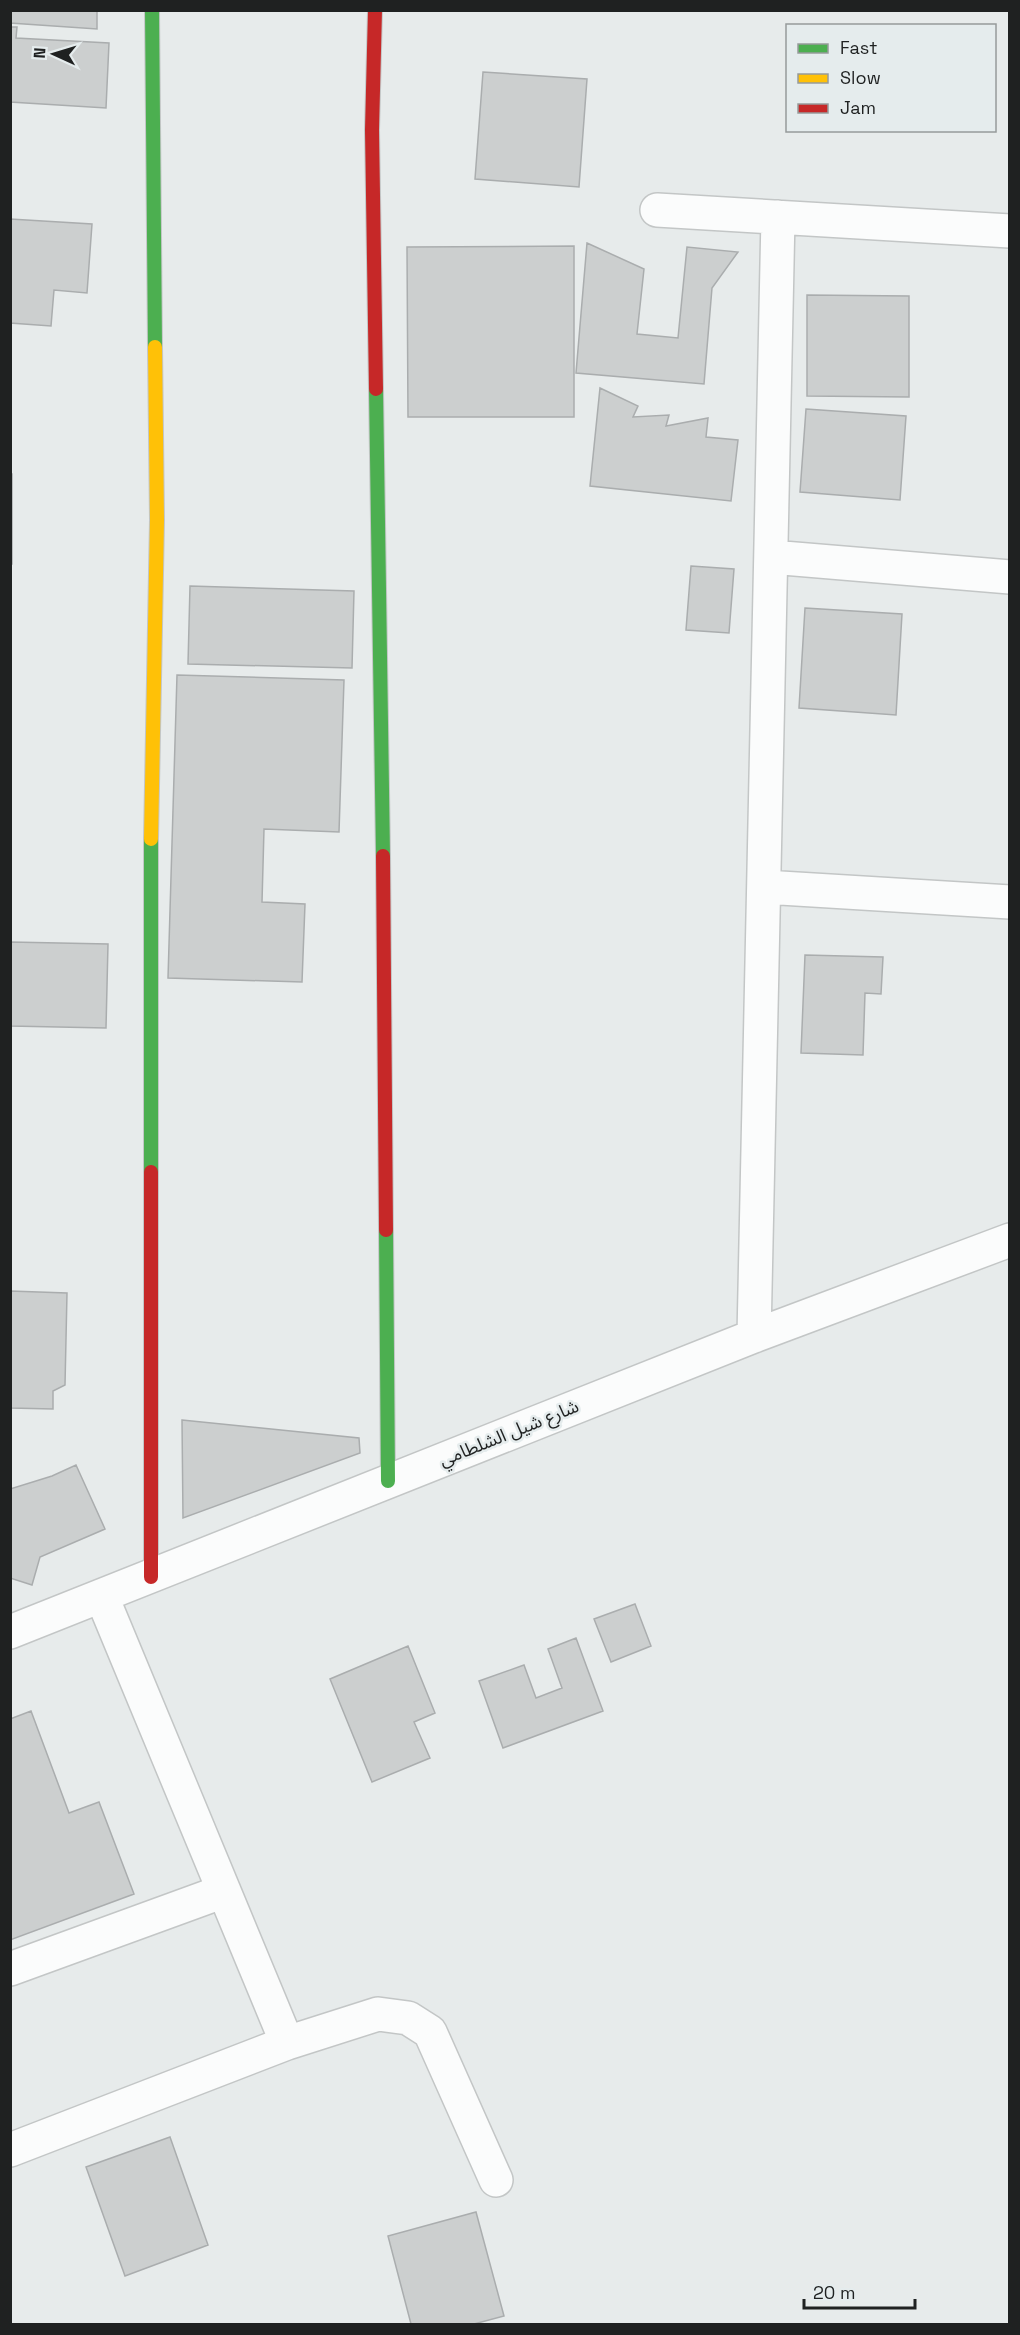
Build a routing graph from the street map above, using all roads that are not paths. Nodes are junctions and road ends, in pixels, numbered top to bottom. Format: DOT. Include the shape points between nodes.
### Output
graph roads {
  1 [pos="152,10"];
  2 [pos="375,10"];
  3 [pos="657,210"];
  4 [pos="778,218"];
  5 [pos="1010,231"];
  6 [pos="771,557"];
  7 [pos="1010,577"];
  8 [pos="764,887"];
  9 [pos="1010,902"];
  10 [pos="1010,1240"];
  11 [pos="754,1336"];
  12 [pos="388,1481"];
  13 [pos="151,1577"];
  14 [pos="102,1597"];
  15 [pos="10,1632"];
  16 [pos="224,1891"];
  17 [pos="10,1969"];
  18 [pos="287,2043"];
  19 [pos="10,2150"];
  20 [pos="496,2180"];
  1 -- 13 [label="street" via="157,520 151,844"];
  2 -- 12 [label="street" via="372,130 382,711"];
  3 -- 4 [label="street"];
  4 -- 5 [label="street"];
  4 -- 6 [label="street"];
  6 -- 7 [label="street"];
  6 -- 8 [label="street"];
  8 -- 9 [label="street"];
  8 -- 11 [label="street"];
  10 -- 11 [label="street, شارع شيل الشلطامي"];
  11 -- 12 [label="street, شارع شيل الشلطامي"];
  12 -- 13 [label="street, شارع شيل الشلطامي"];
  13 -- 14 [label="street, شارع شيل الشلطامي"];
  14 -- 15 [label="street, شارع شيل الشلطامي"];
  14 -- 16 [label="street"];
  16 -- 17 [label="street"];
  16 -- 18 [label="street"];
  18 -- 19 [label="street"];
  18 -- 20 [label="street" via="378,2014 408,2018 430,2032"];
}
